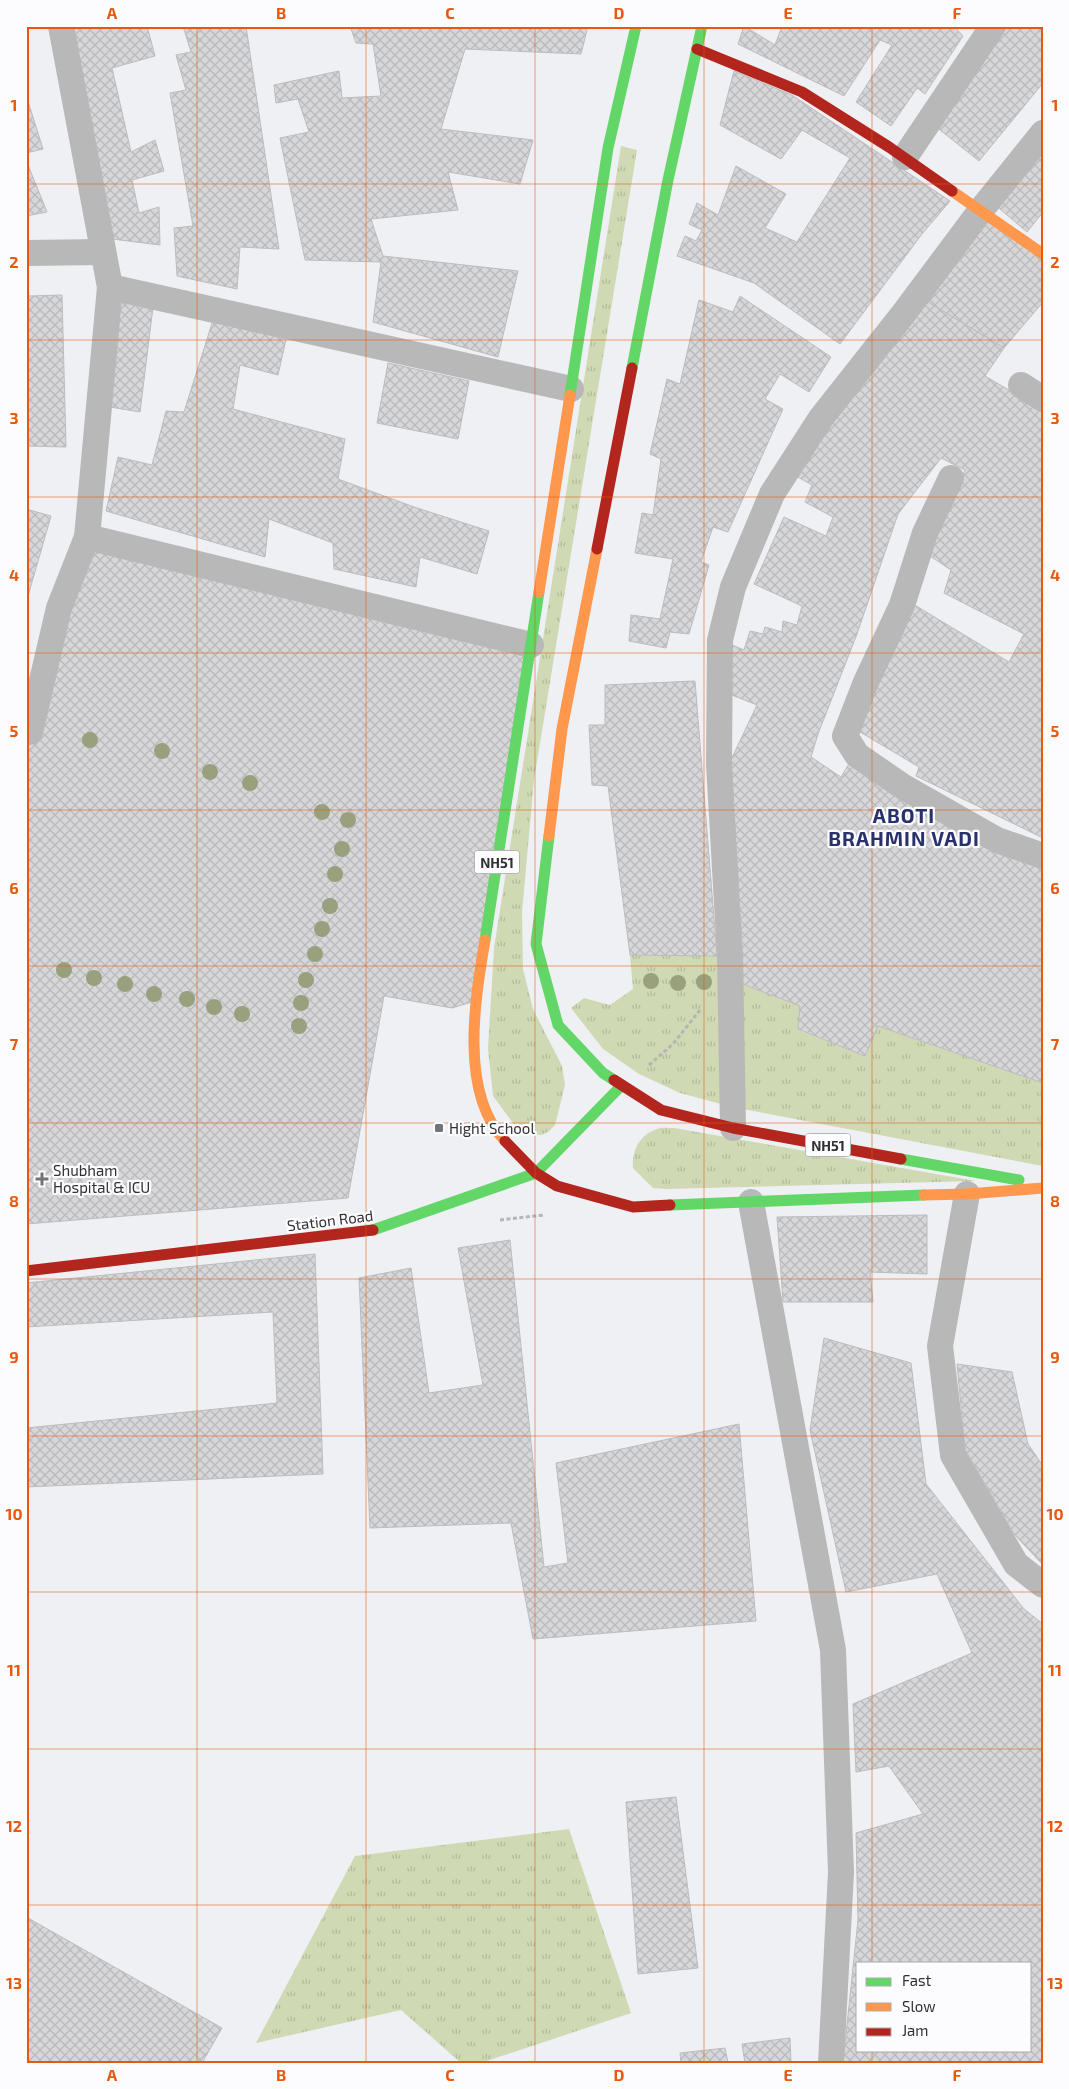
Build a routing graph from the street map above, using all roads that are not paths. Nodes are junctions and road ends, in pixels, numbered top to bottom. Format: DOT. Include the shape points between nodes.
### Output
graph roads {
  1 [pos="61,26"];
  2 [pos="636,26"];
  3 [pos="702,26"];
  4 [pos="993,26"];
  5 [pos="697,49"];
  6 [pos="1043,133"];
  7 [pos="905,158"];
  8 [pos="980,210"];
  9 [pos="103,252"];
  10 [pos="26,253"];
  11 [pos="1043,254"];
  12 [pos="110,287"];
  13 [pos="1021,386"];
  14 [pos="571,389"];
  15 [pos="1043,399"];
  16 [pos="951,478"];
  17 [pos="87,537"];
  18 [pos="531,645"];
  19 [pos="26,732"];
  20 [pos="1043,856"];
  21 [pos="622,1085"];
  22 [pos="733,1128"];
  23 [pos="536,1174"];
  24 [pos="1043,1184"];
  25 [pos="1043,1188"];
  26 [pos="966,1194"];
  27 [pos="751,1202"];
  28 [pos="26,1271"];
  29 [pos="1043,1585"];
  30 [pos="831,2063"];
  1 -- 9 [label="street"];
  2 -- 14 [label="main road, NH51" via="608,148"];
  3 -- 5 [label="main road, NH51"];
  4 -- 7 [label="street"];
  5 -- 7 [label="main road" via="802,92"];
  5 -- 21 [label="main road, NH51" via="668,180 562,729 536,944 558,1025 603,1074"];
  6 -- 8 [label="street"];
  7 -- 8 [label="main road"];
  8 -- 11 [label="main road"];
  8 -- 22 [label="street" via="821,418 772,494 733,588 720,640 719,764 730,956"];
  9 -- 10 [label="street"];
  9 -- 12 [label="street"];
  12 -- 14 [label="street"];
  12 -- 17 [label="street"];
  13 -- 15 [label="street"];
  14 -- 18 [label="main road, NH51"];
  16 -- 20 [label="street" via="925,533 902,604 845,736 857,755 902,786 997,840"];
  17 -- 18 [label="street"];
  17 -- 19 [label="street" via="59,608 30,732"];
  18 -- 23 [label="main road, NH51" via="475,1001 474,1036 481,1099 493,1128"];
  21 -- 22 [label="main road, NH51" via="661,1110"];
  21 -- 23 [label="main road, Station Road"];
  22 -- 24 [label="main road, NH51"];
  23 -- 27 [label="main road, NH51" via="557,1186 633,1208"];
  23 -- 28 [label="main road, Station Road" via="379,1230"];
  25 -- 26 [label="main road, NH51"];
  26 -- 27 [label="main road, NH51"];
  26 -- 29 [label="street" via="940,1346 953,1455 1016,1564"];
  27 -- 30 [label="street" via="833,1650 841,1872"];
}
